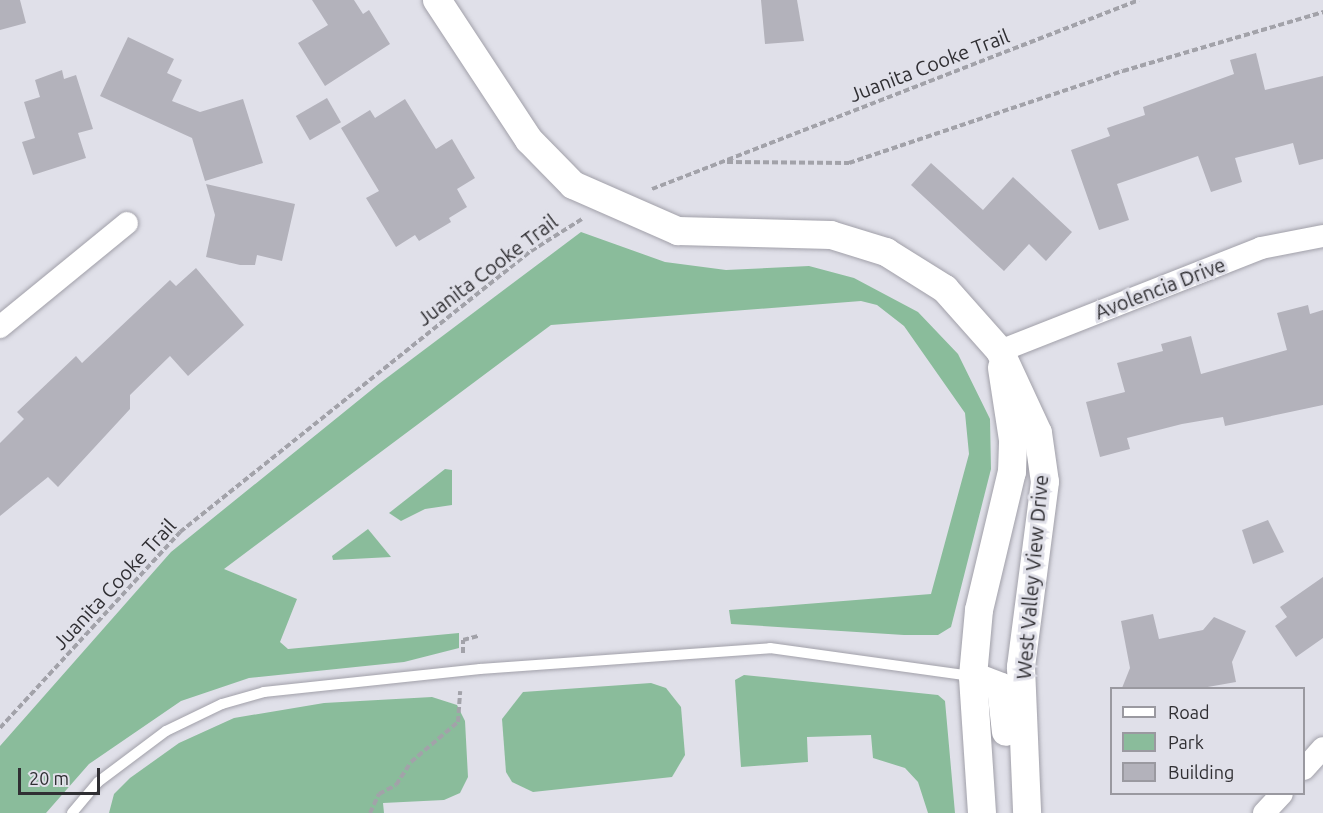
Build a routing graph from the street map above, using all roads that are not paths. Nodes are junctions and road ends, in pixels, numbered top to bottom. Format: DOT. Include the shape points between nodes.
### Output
graph roads {
  1 [pos="437,0"];
  2 [pos="127,223"];
  3 [pos="1323,236"];
  4 [pos="0,327"];
  5 [pos="1000,351"];
  6 [pos="973,676"];
  7 [pos="1323,748"];
  8 [pos="1305,768"];
  9 [pos="1281,795"];
  10 [pos="72,813"];
  11 [pos="982,813"];
  12 [pos="1014,813"];
  13 [pos="1027,813"];
  14 [pos="1264,813"];
  1 -- 5 [label="street, West Valley View Drive" via="529,141 573,185 678,231 831,235 886,252 945,289"];
  2 -- 4 [label="street"];
  3 -- 5 [label="street, Avolencia Drive" via="1261,248"];
  5 -- 6 [label="street, West Valley View Drive" via="1013,440 1012,472 979,610"];
  5 -- 13 [label="street, West Valley View Drive" via="1038,433 1045,482 1021,667"];
  6 -- 10 [label="lane" via="770,648 461,671 264,692 222,704 166,730 98,782"];
  6 -- 11 [label="street, West Valley View Drive"];
  6 -- 12 [label="street" via="1001,687"];
  7 -- 8 [label="street"];
  9 -- 14 [label="street"];
}
